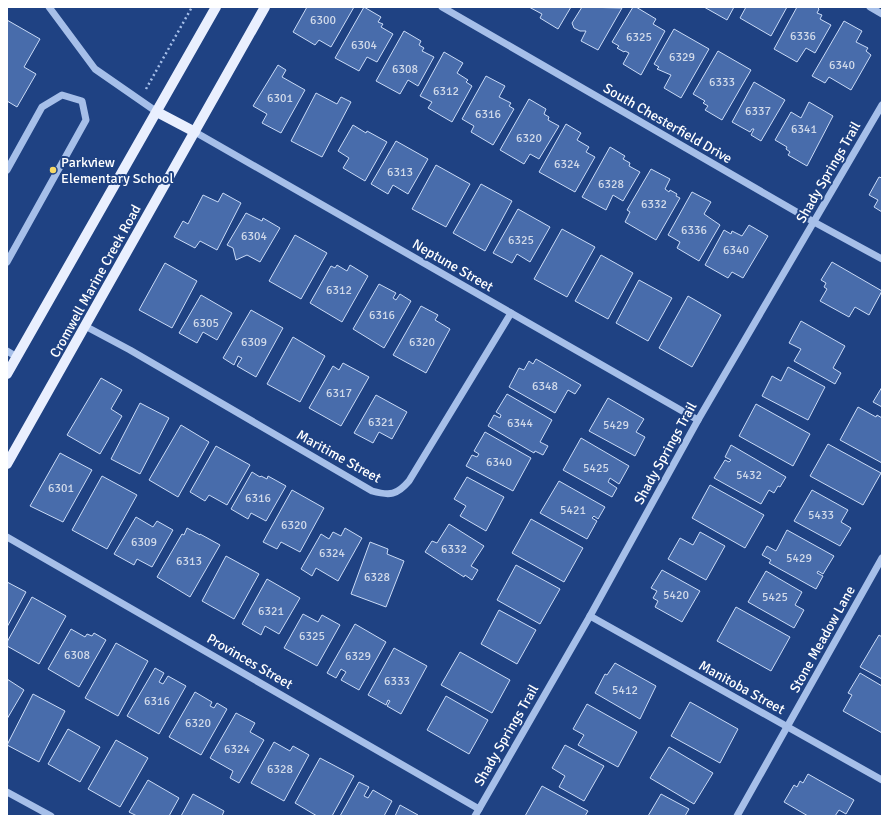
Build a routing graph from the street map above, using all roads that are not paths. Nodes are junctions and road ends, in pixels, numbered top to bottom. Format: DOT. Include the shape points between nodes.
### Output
graph roads {
  1 [pos="49,7"];
  2 [pos="216,7"];
  3 [pos="266,7"];
  4 [pos="442,7"];
  5 [pos="870,7"];
  6 [pos="882,14"];
  7 [pos="882,105"];
  8 [pos="157,112"];
  9 [pos="195,132"];
  10 [pos="7,170"];
  11 [pos="814,222"];
  12 [pos="882,259"];
  13 [pos="7,262"];
  14 [pos="511,312"];
  15 [pos="85,326"];
  16 [pos="7,351"];
  17 [pos="17,357"];
  18 [pos="7,374"];
  19 [pos="698,420"];
  20 [pos="7,464"];
  21 [pos="7,537"];
  22 [pos="882,558"];
  23 [pos="590,616"];
  24 [pos="788,727"];
  25 [pos="882,780"];
  26 [pos="7,792"];
  27 [pos="479,809"];
  28 [pos="51,816"];
  29 [pos="475,816"];
  30 [pos="738,816"];
  1 -- 8 [label="street" via="95,69"];
  2 -- 8 [label="main road, Cromwell Marine Creek Road"];
  3 -- 9 [label="main road, Cromwell Marine Creek Road"];
  4 -- 11 [label="street, South Chesterfield Drive"];
  5 -- 6 [label="street"];
  7 -- 11 [label="street, Shady Springs Trail"];
  8 -- 9 [label="main road"];
  8 -- 17 [label="main road, Cromwell Marine Creek Road"];
  9 -- 14 [label="street, Neptune Street"];
  9 -- 15 [label="main road, Cromwell Marine Creek Road"];
  10 -- 13 [label="street" via="42,107 62,95 82,101 86,120"];
  11 -- 12 [label="street, South Chesterfield Drive"];
  11 -- 19 [label="street, Shady Springs Trail"];
  14 -- 15 [label="street, Maritime Street" via="410,481 393,494 372,491"];
  14 -- 19 [label="street, Neptune Street"];
  15 -- 20 [label="main road, Cromwell Marine Creek Road"];
  16 -- 17 [label="street"];
  17 -- 18 [label="main road, Cromwell Marine Creek Road"];
  19 -- 23 [label="street, Shady Springs Trail"];
  21 -- 27 [label="street, Provinces Street"];
  22 -- 24 [label="street, Stone Meadow Lane"];
  23 -- 24 [label="street, Manitoba Street"];
  23 -- 27 [label="street, Shady Springs Trail"];
  24 -- 25 [label="street, Manitoba Street"];
  24 -- 30 [label="street, Stone Meadow Lane"];
  26 -- 28 [label="street"];
  27 -- 29 [label="street, Shady Springs Trail"];
}
